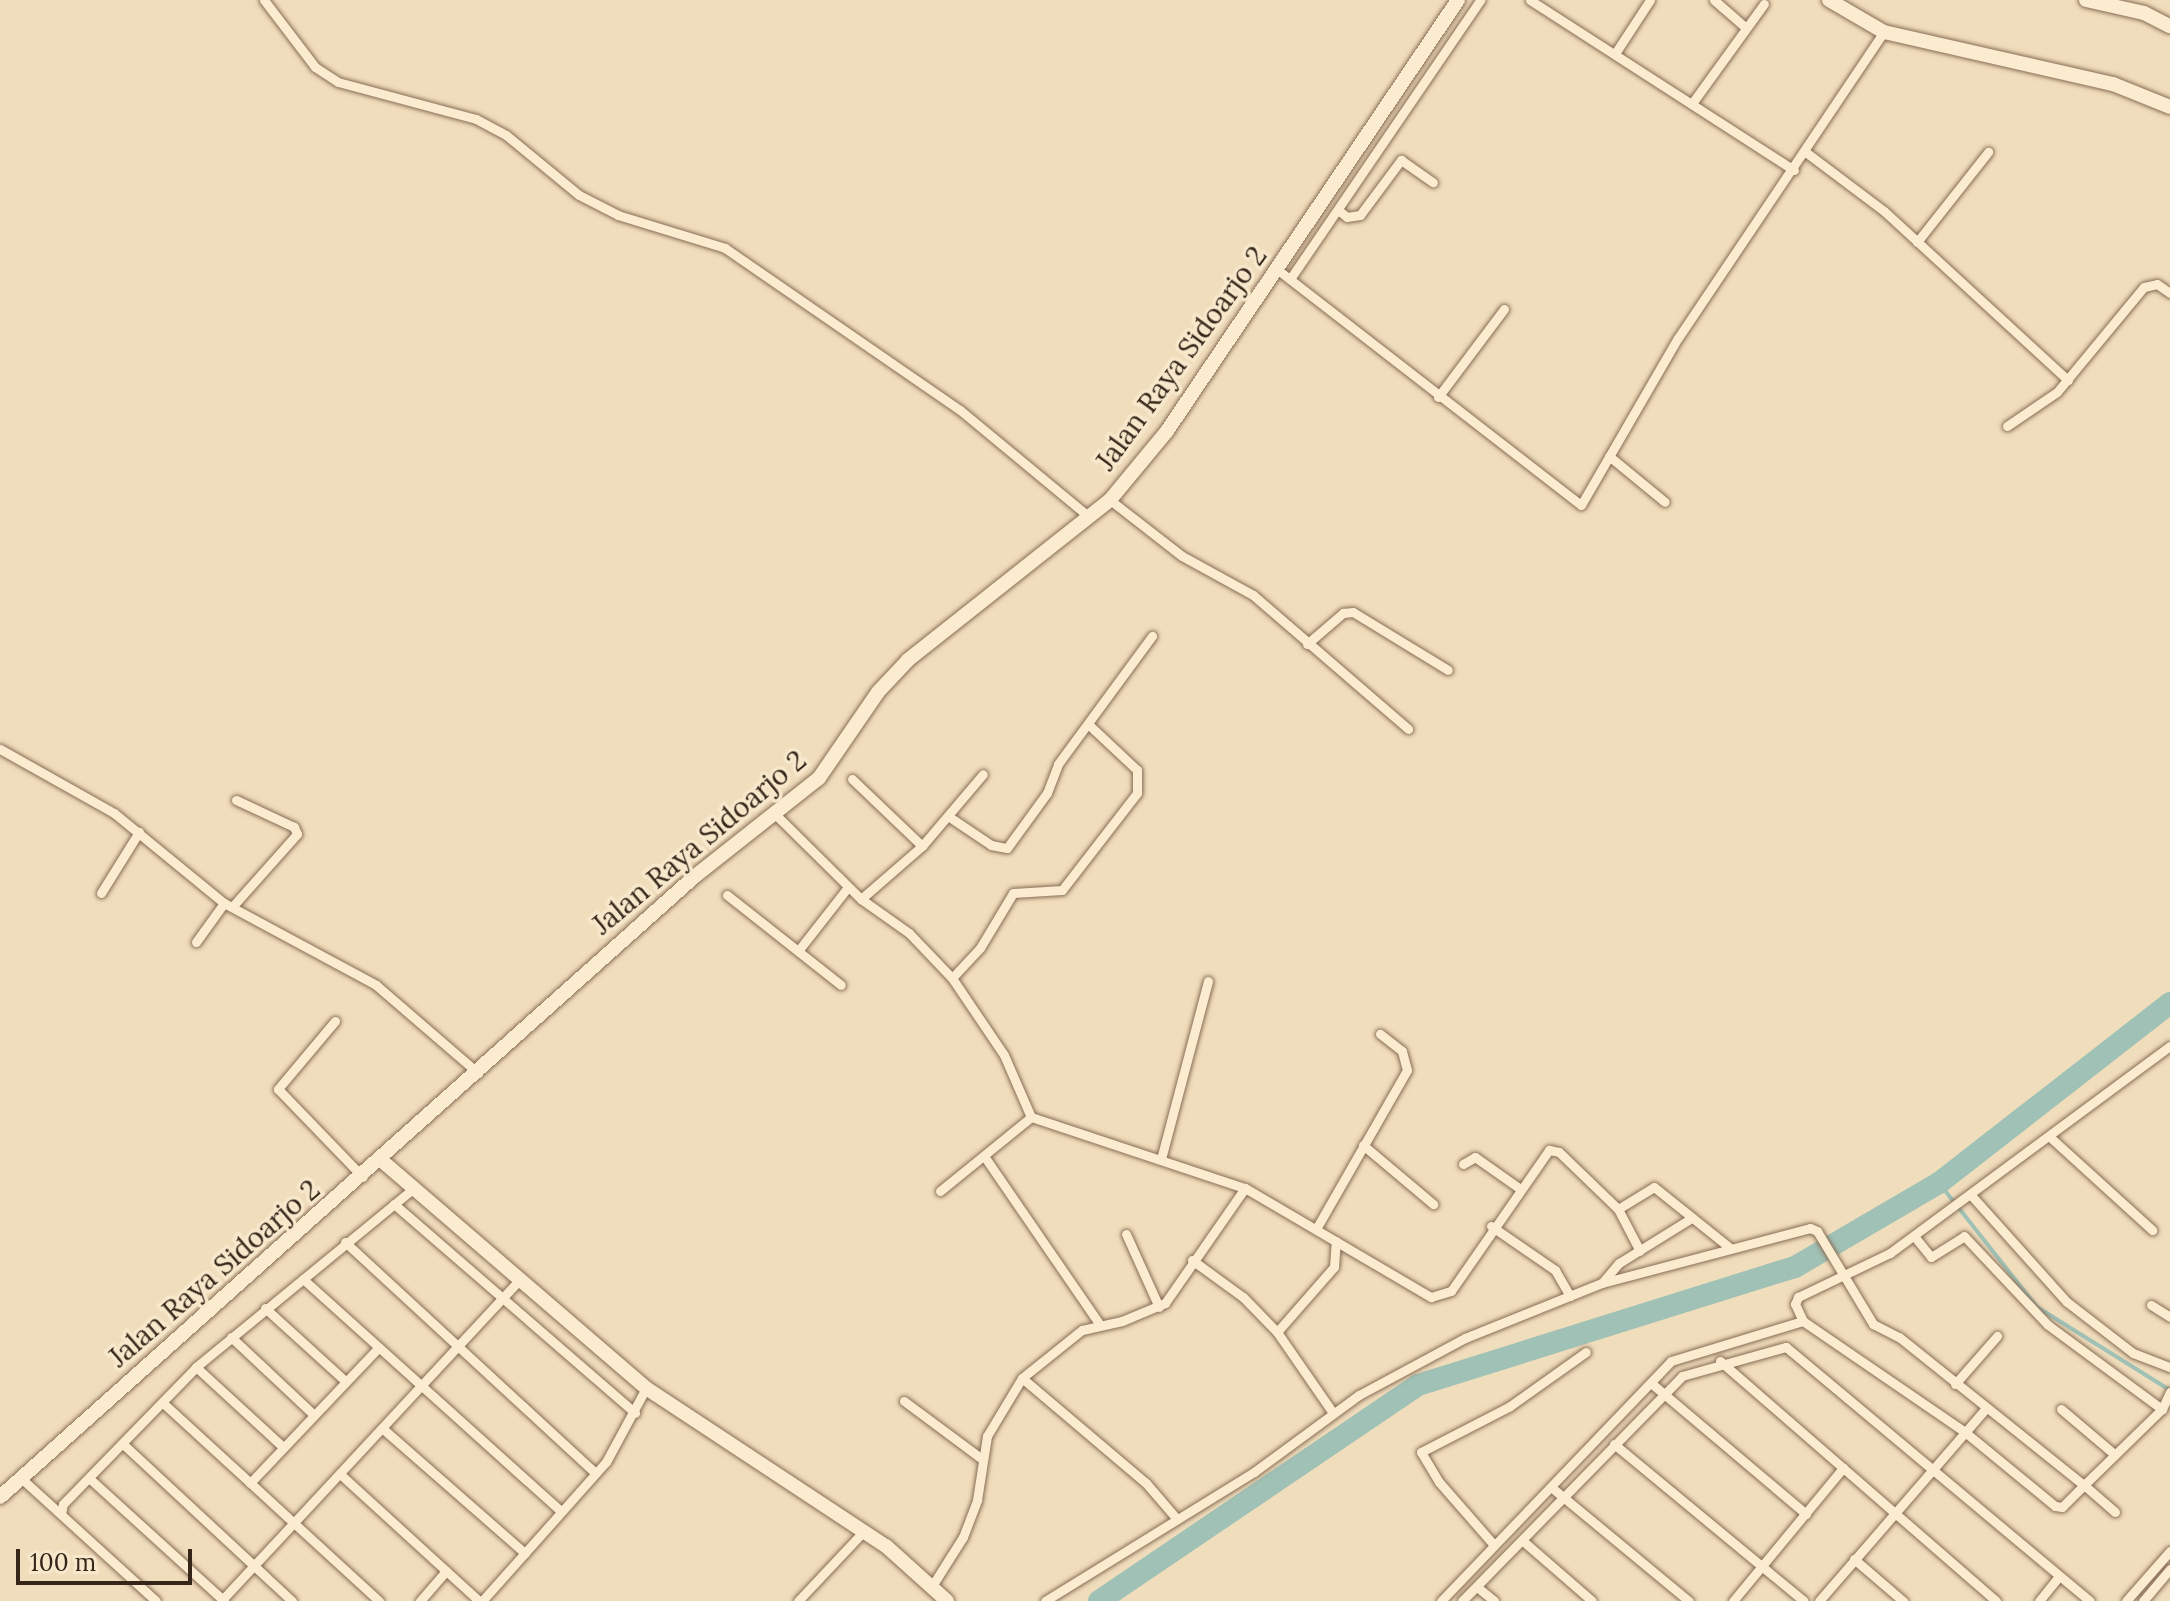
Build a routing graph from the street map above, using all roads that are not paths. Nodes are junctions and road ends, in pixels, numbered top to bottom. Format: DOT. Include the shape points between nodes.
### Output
graph roads {
  1 [pos="264,0"];
  2 [pos="1458,0"];
  3 [pos="1480,0"];
  4 [pos="1530,0"];
  5 [pos="1650,0"];
  6 [pos="1714,0"];
  7 [pos="1829,0"];
  8 [pos="2086,0"];
  9 [pos="1764,4"];
  10 [pos="2170,26"];
  11 [pos="1745,27"];
  12 [pos="1884,32"];
  13 [pos="1616,52"];
  14 [pos="1693,102"];
  15 [pos="2170,107"];
  16 [pos="1988,152"];
  17 [pos="1807,153"];
  18 [pos="1794,170"];
  19 [pos="1433,182"];
  20 [pos="1338,210"];
  21 [pos="1917,242"];
  22 [pos="1284,275"];
  23 [pos="2170,293"];
  24 [pos="1504,309"];
  25 [pos="2068,380"];
  26 [pos="1438,397"];
  27 [pos="2007,426"];
  28 [pos="1609,456"];
  29 [pos="1112,501"];
  30 [pos="1665,502"];
  31 [pos="1088,516"];
  32 [pos="1152,636"];
  33 [pos="1307,644"];
  34 [pos="1448,670"];
  35 [pos="1088,724"];
  36 [pos="1408,729"];
  37 [pos="1,753"];
  38 [pos="983,774"];
  39 [pos="852,779"];
  40 [pos="236,800"];
  41 [pos="948,816"];
  42 [pos="778,817"];
  43 [pos="139,832"];
  44 [pos="922,846"];
  45 [pos="848,887"];
  46 [pos="101,893"];
  47 [pos="727,895"];
  48 [pos="861,899"];
  49 [pos="228,905"];
  50 [pos="196,942"];
  51 [pos="798,951"];
  52 [pos="952,978"];
  53 [pos="1208,981"];
  54 [pos="841,985"];
  55 [pos="335,1021"];
  56 [pos="1380,1034"];
  57 [pos="2170,1046"];
  58 [pos="478,1073"];
  59 [pos="1031,1117"];
  60 [pos="2051,1138"];
  61 [pos="1363,1145"];
  62 [pos="984,1156"];
  63 [pos="1161,1159"];
  64 [pos="1463,1164"];
  65 [pos="387,1167"];
  66 [pos="363,1177"];
  67 [pos="1245,1188"];
  68 [pos="1519,1188"];
  69 [pos="413,1189"];
  70 [pos="940,1191"];
  71 [pos="1967,1196"];
  72 [pos="394,1204"];
  73 [pos="1433,1204"];
  74 [pos="1618,1209"];
  75 [pos="1690,1219"];
  76 [pos="1491,1226"];
  77 [pos="1316,1229"];
  78 [pos="2152,1230"];
  79 [pos="1126,1234"];
  80 [pos="1914,1236"];
  81 [pos="1336,1241"];
  82 [pos="345,1242"];
  83 [pos="1729,1247"];
  84 [pos="1640,1251"];
  85 [pos="1192,1260"];
  86 [pos="1843,1278"];
  87 [pos="303,1279"];
  88 [pos="518,1281"];
  89 [pos="1602,1283"];
  90 [pos="1570,1296"];
  91 [pos="501,1298"];
  92 [pos="1161,1305"];
  93 [pos="2151,1305"];
  94 [pos="265,1308"];
  95 [pos="2170,1317"];
  96 [pos="1803,1321"];
  97 [pos="1100,1325"];
  98 [pos="1778,1329"];
  99 [pos="1277,1332"];
  100 [pos="1997,1336"];
  101 [pos="231,1337"];
  102 [pos="457,1346"];
  103 [pos="379,1347"];
  104 [pos="1786,1347"];
  105 [pos="1586,1352"];
  106 [pos="1720,1361"];
  107 [pos="196,1367"];
  108 [pos="2170,1367"];
  109 [pos="1022,1378"];
  110 [pos="344,1380"];
  111 [pos="1651,1383"];
  112 [pos="420,1384"];
  113 [pos="1955,1384"];
  114 [pos="646,1388"];
  115 [pos="1661,1393"];
  116 [pos="904,1401"];
  117 [pos="2167,1401"];
  118 [pos="163,1403"];
  119 [pos="1986,1408"];
  120 [pos="2061,1409"];
  121 [pos="635,1413"];
  122 [pos="1333,1413"];
  123 [pos="313,1414"];
  124 [pos="382,1428"];
  125 [pos="1965,1432"];
  126 [pos="123,1444"];
  127 [pos="1614,1444"];
  128 [pos="283,1447"];
  129 [pos="2114,1454"];
  130 [pos="982,1459"];
  131 [pos="1843,1468"];
  132 [pos="1932,1469"];
  133 [pos="594,1472"];
  134 [pos="340,1474"];
  135 [pos="89,1478"];
  136 [pos="26,1482"];
  137 [pos="250,1483"];
  138 [pos="2084,1485"];
  139 [pos="1551,1487"];
  140 [pos="0,1497"];
  141 [pos="1566,1497"];
  142 [pos="561,1511"];
  143 [pos="1894,1512"];
  144 [pos="2115,1512"];
  145 [pos="61,1514"];
  146 [pos="1806,1514"];
  147 [pos="1176,1518"];
  148 [pos="296,1524"];
  149 [pos="864,1531"];
  150 [pos="1523,1541"];
  151 [pos="1494,1545"];
  152 [pos="2170,1551"];
  153 [pos="525,1553"];
  154 [pos="1854,1559"];
  155 [pos="1763,1565"];
  156 [pos="255,1566"];
  157 [pos="2170,1569"];
  158 [pos="446,1571"];
  159 [pos="2059,1576"];
  160 [pos="932,1586"];
  161 [pos="1477,1587"];
  162 [pos="222,1600"];
  163 [pos="800,1600"];
  164 [pos="156,1601"];
  165 [pos="292,1601"];
  166 [pos="379,1601"];
  167 [pos="420,1601"];
  168 [pos="481,1601"];
  169 [pos="947,1601"];
  170 [pos="1045,1601"];
  171 [pos="1441,1601"];
  172 [pos="1462,1601"];
  173 [pos="1494,1601"];
  174 [pos="1592,1601"];
  175 [pos="1689,1601"];
  176 [pos="1733,1601"];
  177 [pos="1804,1601"];
  178 [pos="1819,1601"];
  179 [pos="1903,1601"];
  180 [pos="1996,1601"];
  181 [pos="2039,1601"];
  182 [pos="2090,1601"];
  183 [pos="2126,1601"];
  184 [pos="2143,1601"];
  1 -- 31 [label="street" via="315,67 338,82 476,119 506,135 579,195 618,215 725,248 960,410"];
  2 -- 22 [label="street, Jalan Raya Sidoarjo 2"];
  3 -- 20 [label="street"];
  4 -- 13 [label="street"];
  5 -- 13 [label="street"];
  6 -- 11 [label="street"];
  7 -- 12 [label="street"];
  8 -- 10 [label="street" via="2144,13"];
  9 -- 11 [label="street"];
  11 -- 14 [label="street"];
  12 -- 15 [label="street" via="2113,84"];
  12 -- 17 [label="street"];
  13 -- 14 [label="street"];
  14 -- 18 [label="street"];
  16 -- 21 [label="street"];
  17 -- 18 [label="street"];
  17 -- 21 [label="street"];
  18 -- 28 [label="street" via="1678,338"];
  19 -- 20 [label="street" via="1401,160 1360,215 1347,217"];
  20 -- 22 [label="street"];
  21 -- 25 [label="street"];
  22 -- 26 [label="street"];
  22 -- 29 [label="street, Jalan Raya Sidoarjo 2"];
  23 -- 25 [label="street" via="2157,284 2144,287"];
  24 -- 26 [label="street"];
  25 -- 27 [label="street" via="2045,403"];
  26 -- 28 [label="street" via="1578,505 1586,501"];
  28 -- 30 [label="street"];
  29 -- 31 [label="street, Jalan Raya Sidoarjo 2"];
  29 -- 33 [label="street" via="1182,556 1253,595"];
  31 -- 42 [label="street, Jalan Raya Sidoarjo 2" via="892,675 819,778"];
  32 -- 35 [label="street"];
  33 -- 34 [label="street" via="1343,613 1353,612"];
  33 -- 36 [label="street"];
  35 -- 41 [label="street" via="1007,848 991,845"];
  35 -- 52 [label="street" via="1137,770 1137,793 1062,890 1013,893 980,948"];
  37 -- 43 [label="street"];
  38 -- 41 [label="street"];
  39 -- 44 [label="street"];
  40 -- 49 [label="street" via="294,827 297,834"];
  41 -- 44 [label="street"];
  42 -- 45 [label="street"];
  42 -- 58 [label="street, Jalan Raya Sidoarjo 2" via="694,877"];
  43 -- 46 [label="street"];
  43 -- 49 [label="street"];
  44 -- 48 [label="street"];
  45 -- 48 [label="street"];
  45 -- 51 [label="street"];
  47 -- 51 [label="street"];
  48 -- 52 [label="street" via="909,933"];
  49 -- 50 [label="street"];
  49 -- 58 [label="street" via="376,985"];
  51 -- 54 [label="street"];
  52 -- 59 [label="street" via="1004,1055"];
  53 -- 63 [label="street"];
  55 -- 66 [label="street" via="278,1089"];
  56 -- 61 [label="street" via="1402,1051 1407,1070"];
  57 -- 60 [label="street"];
  58 -- 65 [label="street, Jalan Raya Sidoarjo 2"];
  59 -- 62 [label="street"];
  59 -- 63 [label="street"];
  60 -- 71 [label="street"];
  60 -- 78 [label="street"];
  61 -- 73 [label="street"];
  61 -- 77 [label="street"];
  62 -- 70 [label="street"];
  62 -- 97 [label="street"];
  63 -- 67 [label="street"];
  64 -- 68 [label="street" via="1475,1157"];
  65 -- 66 [label="street, Jalan Raya Sidoarjo 2"];
  65 -- 69 [label="street"];
  66 -- 136 [label="street, Jalan Raya Sidoarjo 2"];
  67 -- 77 [label="street"];
  67 -- 85 [label="street"];
  68 -- 74 [label="street" via="1544,1154 1556,1150"];
  68 -- 76 [label="street"];
  69 -- 72 [label="street"];
  69 -- 88 [label="street"];
  71 -- 80 [label="street"];
  71 -- 108 [label="street" via="2067,1302 2133,1353"];
  72 -- 82 [label="street"];
  72 -- 91 [label="street"];
  74 -- 75 [label="street" via="1651,1187"];
  74 -- 84 [label="street"];
  75 -- 83 [label="street"];
  75 -- 84 [label="street"];
  76 -- 81 [label="street" via="1451,1291 1431,1297"];
  76 -- 90 [label="street" via="1555,1270"];
  77 -- 81 [label="street"];
  79 -- 92 [label="street"];
  80 -- 86 [label="street"];
  80 -- 117 [label="street" via="1931,1257 1964,1236 2048,1325"];
  81 -- 99 [label="street" via="1334,1267"];
  82 -- 87 [label="street"];
  82 -- 102 [label="street"];
  83 -- 86 [label="street" via="1817,1231"];
  83 -- 89 [label="street"];
  84 -- 89 [label="street" via="1613,1268"];
  85 -- 92 [label="street"];
  85 -- 99 [label="street" via="1243,1297"];
  86 -- 96 [label="street" via="1795,1300"];
  86 -- 113 [label="street" via="1873,1324 1899,1337"];
  87 -- 94 [label="street"];
  87 -- 103 [label="street"];
  88 -- 91 [label="street"];
  88 -- 114 [label="street"];
  89 -- 90 [label="street"];
  90 -- 122 [label="street" via="1465,1338"];
  91 -- 102 [label="street"];
  91 -- 121 [label="street"];
  92 -- 97 [label="street"];
  93 -- 95 [label="street"];
  94 -- 101 [label="street"];
  94 -- 110 [label="street"];
  96 -- 98 [label="street"];
  96 -- 125 [label="street"];
  97 -- 109 [label="street" via="1059,1345"];
  98 -- 104 [label="street"];
  98 -- 111 [label="street" via="1679,1356"];
  99 -- 122 [label="street"];
  100 -- 113 [label="street"];
  101 -- 107 [label="street"];
  101 -- 123 [label="street"];
  102 -- 112 [label="street"];
  102 -- 133 [label="street"];
  103 -- 110 [label="street"];
  103 -- 112 [label="street"];
  104 -- 106 [label="street"];
  104 -- 132 [label="street"];
  105 -- 151 [label="street" via="1510,1406 1421,1452 1439,1482"];
  106 -- 115 [label="street" via="1686,1374"];
  106 -- 131 [label="street"];
  107 -- 118 [label="street"];
  107 -- 128 [label="street"];
  109 -- 130 [label="street" via="987,1436"];
  109 -- 147 [label="street" via="1146,1483"];
  110 -- 123 [label="street"];
  111 -- 115 [label="street"];
  111 -- 139 [label="street"];
  112 -- 124 [label="street"];
  112 -- 142 [label="street"];
  113 -- 119 [label="street"];
  114 -- 121 [label="street"];
  114 -- 149 [label="street"];
  115 -- 127 [label="street"];
  115 -- 146 [label="street"];
  116 -- 130 [label="street"];
  117 -- 129 [label="street"];
  118 -- 126 [label="street"];
  118 -- 137 [label="street"];
  119 -- 125 [label="street"];
  119 -- 138 [label="street"];
  120 -- 129 [label="street"];
  121 -- 133 [label="street"];
  122 -- 147 [label="street" via="1254,1472"];
  123 -- 128 [label="street"];
  124 -- 134 [label="street"];
  124 -- 153 [label="street"];
  125 -- 132 [label="street"];
  125 -- 138 [label="street" via="2055,1506 2062,1507"];
  126 -- 135 [label="street"];
  126 -- 156 [label="street"];
  127 -- 141 [label="street"];
  127 -- 155 [label="street"];
  128 -- 137 [label="street"];
  129 -- 138 [label="street"];
  130 -- 160 [label="street" via="977,1500 963,1537"];
  131 -- 143 [label="street"];
  131 -- 146 [label="street"];
  132 -- 143 [label="street"];
  132 -- 159 [label="street"];
  133 -- 142 [label="street"];
  134 -- 148 [label="street"];
  134 -- 158 [label="street"];
  135 -- 145 [label="street" via="63,1504"];
  135 -- 162 [label="street"];
  136 -- 140 [label="street, Jalan Raya Sidoarjo 2"];
  136 -- 145 [label="street"];
  137 -- 148 [label="street"];
  138 -- 144 [label="street"];
  139 -- 141 [label="street"];
  139 -- 151 [label="street"];
  141 -- 150 [label="street"];
  141 -- 175 [label="street"];
  142 -- 153 [label="street"];
  143 -- 154 [label="street"];
  143 -- 180 [label="street"];
  145 -- 164 [label="street"];
  146 -- 155 [label="street"];
  147 -- 170 [label="street"];
  148 -- 156 [label="street"];
  148 -- 166 [label="street"];
  149 -- 160 [label="street"];
  149 -- 163 [label="street"];
  150 -- 161 [label="street"];
  150 -- 174 [label="street"];
  151 -- 171 [label="street"];
  152 -- 183 [label="street"];
  153 -- 168 [label="street"];
  154 -- 178 [label="street"];
  154 -- 179 [label="street"];
  155 -- 176 [label="street"];
  155 -- 177 [label="street"];
  156 -- 162 [label="street"];
  156 -- 165 [label="street"];
  157 -- 184 [label="street"];
  158 -- 167 [label="street"];
  158 -- 168 [label="street"];
  159 -- 181 [label="street"];
  159 -- 182 [label="street"];
  160 -- 169 [label="street"];
  161 -- 172 [label="street"];
  161 -- 173 [label="street"];
}
